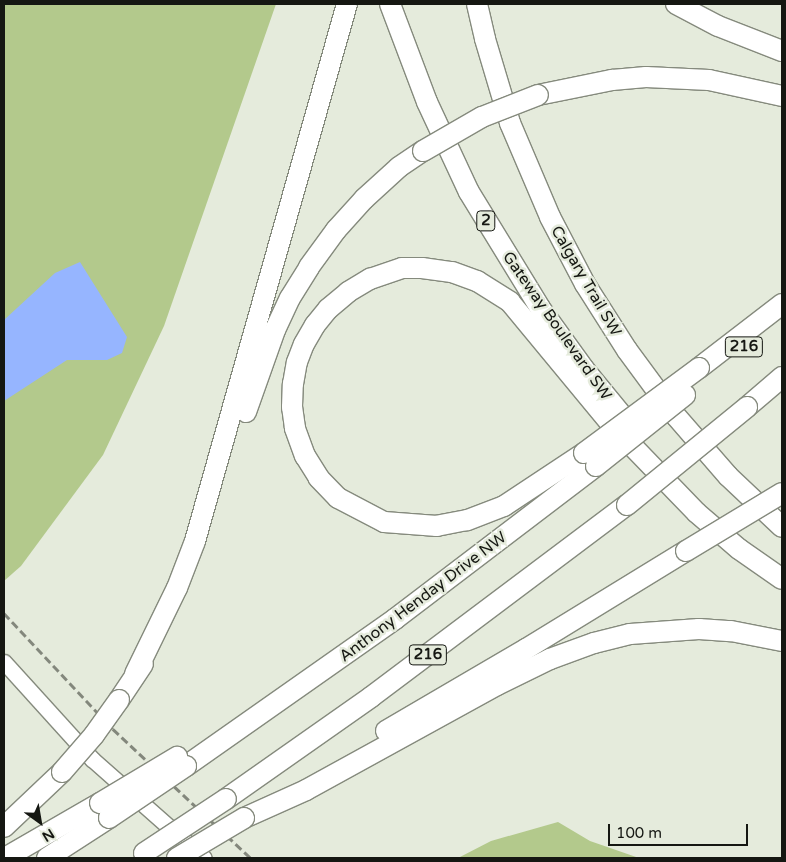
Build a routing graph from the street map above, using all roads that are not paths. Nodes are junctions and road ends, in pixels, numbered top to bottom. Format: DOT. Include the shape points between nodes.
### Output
graph roads {
  1 [pos="348,4"];
  2 [pos="390,4"];
  3 [pos="477,4"];
  4 [pos="676,4"];
  5 [pos="782,51"];
  6 [pos="782,96"];
  7 [pos="782,304"];
  8 [pos="782,315"];
  9 [pos="702,373"];
  10 [pos="782,378"];
  11 [pos="590,460"];
  12 [pos="782,493"];
  13 [pos="776,521"];
  14 [pos="782,574"];
  15 [pos="782,579"];
  16 [pos="782,641"];
  17 [pos="4,662"];
  18 [pos="135,674"];
  19 [pos="104,810"];
  20 [pos="244,818"];
  21 [pos="4,827"];
  22 [pos="140,856"];
  23 [pos="5,858"];
  24 [pos="48,858"];
  25 [pos="177,858"];
  26 [pos="204,858"];
  1 -- 18 [label="highway" via="195,541 177,588"];
  2 -- 14 [label="highway, Gateway Boulevard SW / 2" via="427,102 457,168 518,275 564,342 677,480"];
  3 -- 13 [label="highway, Calgary Trail SW" via="510,123 550,218 585,284 626,350 675,415 728,476"];
  4 -- 5 [label="highway" via="718,26"];
  6 -- 18 [label="highway, bridge" via="709,80 646,77 612,80 538,95 482,117 423,150 375,188 345,219 290,298 251,396 195,565 155,650"];
  7 -- 9 [label="highway"];
  8 -- 9 [label="highway, 216"];
  9 -- 11 [label="highway, bridge"];
  10 -- 22 [label="highway, 216, bridge" via="627,505 394,681"];
  11 -- 15 [label="highway" via="504,506 467,520 437,526 384,522 338,498 319,478 305,456 292,407 297,362 308,337 328,309 370,279 402,268 422,268 452,272 477,281 510,302 605,417 697,513 739,549"];
  11 -- 19 [label="highway, Anthony Henday Drive NW, bridge" via="476,559 340,658"];
  12 -- 20 [label="highway, bridge"];
  16 -- 20 [label="highway" via="731,631 699,629 630,634 594,643 550,659 497,685 306,790"];
  17 -- 26 [label="main road" via="74,740"];
  18 -- 21 [label="highway, bridge" via="94,735 62,772"];
  19 -- 23 [label="highway"];
  19 -- 24 [label="highway, Anthony Henday Drive NW"];
  20 -- 25 [label="highway, bridge"];
}
